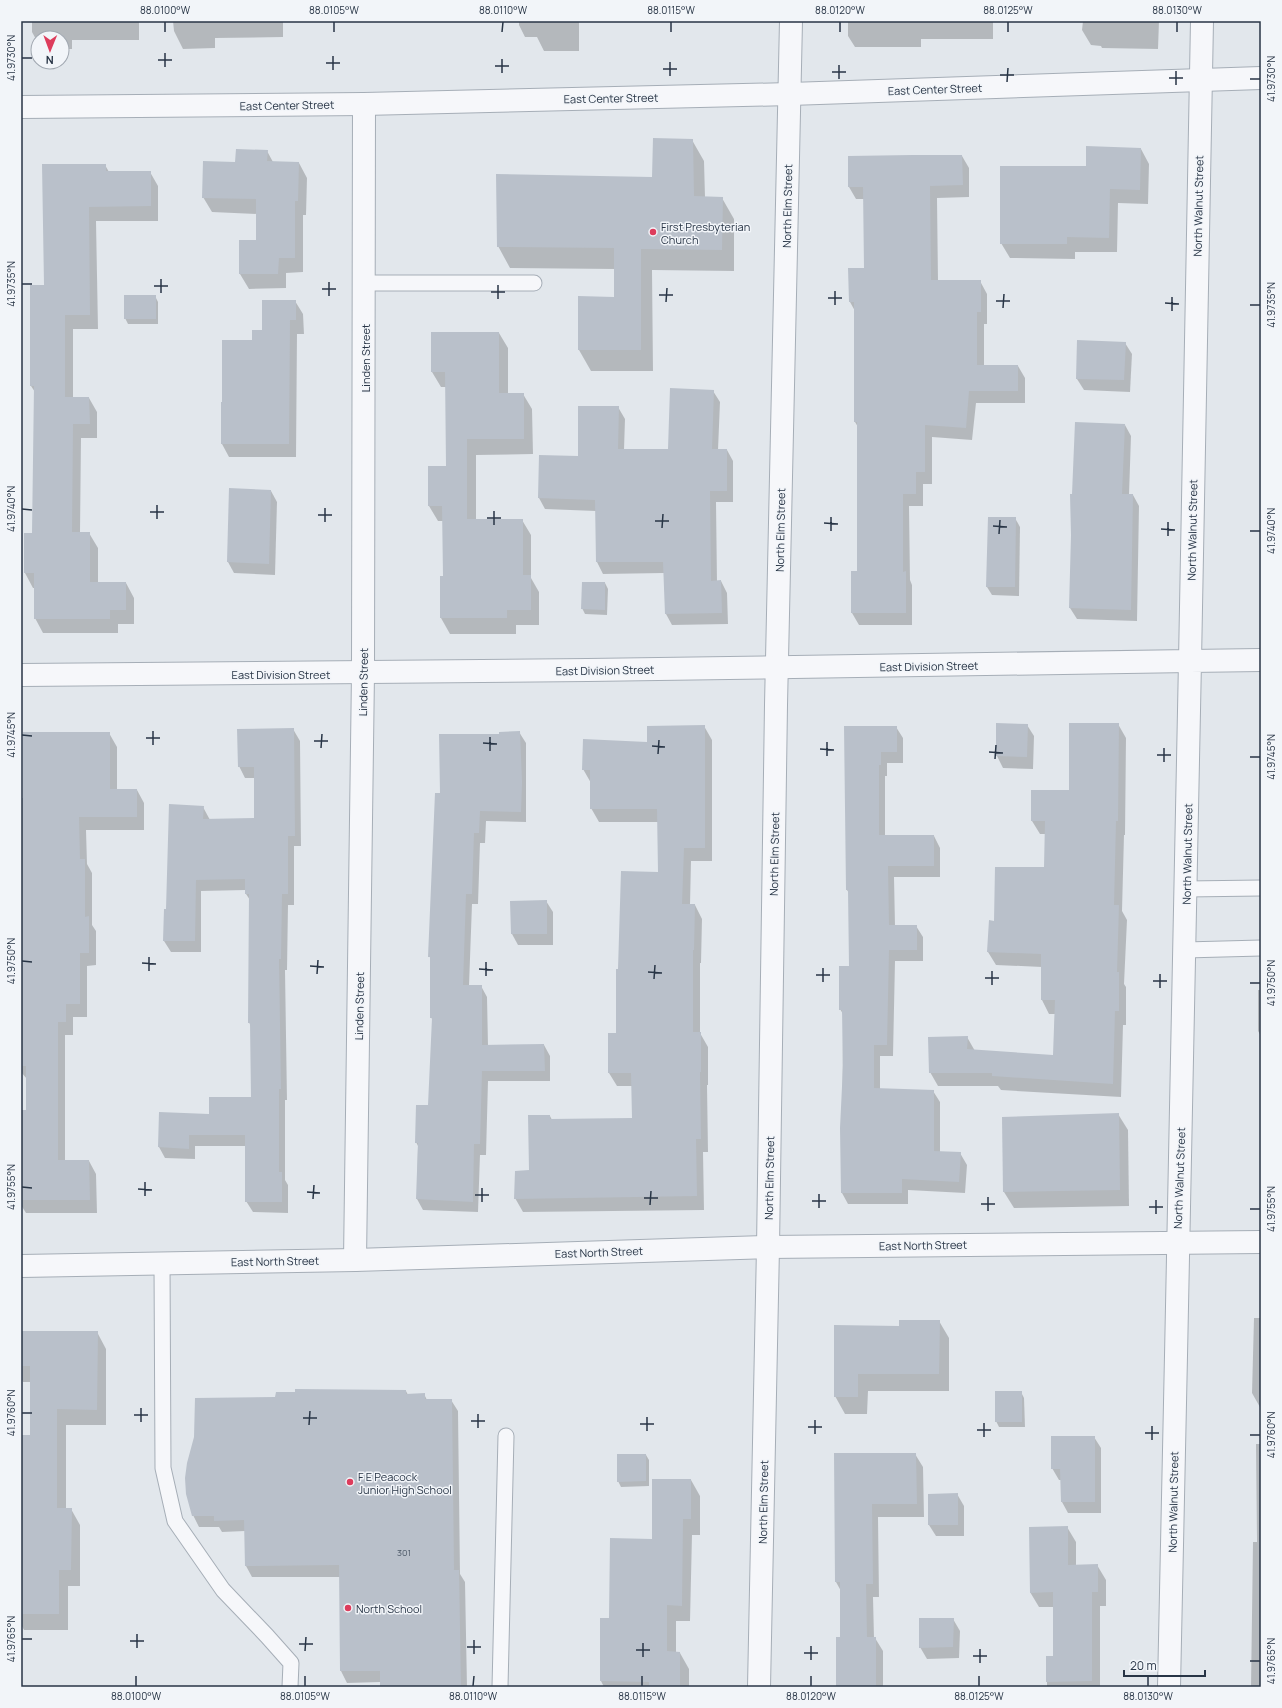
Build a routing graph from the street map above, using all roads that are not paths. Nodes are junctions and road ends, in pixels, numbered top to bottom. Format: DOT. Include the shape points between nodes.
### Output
graph roads {
  1 [pos="791,21"];
  2 [pos="1202,21"];
  3 [pos="1261,78"];
  4 [pos="1201,80"];
  5 [pos="790,94"];
  6 [pos="364,104"];
  7 [pos="21,107"];
  8 [pos="534,282"];
  9 [pos="365,283"];
  10 [pos="1261,660"];
  11 [pos="1190,661"];
  12 [pos="777,669"];
  13 [pos="363,673"];
  14 [pos="21,675"];
  15 [pos="1261,888"];
  16 [pos="1186,889"];
  17 [pos="1261,948"];
  18 [pos="1185,950"];
  19 [pos="1178,1241"];
  20 [pos="1261,1242"];
  21 [pos="768,1247"];
  22 [pos="356,1260"];
  23 [pos="162,1263"];
  24 [pos="21,1266"];
  25 [pos="506,1436"];
  26 [pos="290,1687"];
  27 [pos="500,1687"];
  28 [pos="759,1687"];
  29 [pos="1169,1687"];
  1 -- 5 [label="street, North Elm Street"];
  2 -- 4 [label="street, North Walnut Street"];
  3 -- 4 [label="street, East Center Street"];
  4 -- 5 [label="street, East Center Street"];
  4 -- 11 [label="street, North Walnut Street"];
  5 -- 6 [label="street, East Center Street"];
  5 -- 12 [label="street, North Elm Street"];
  6 -- 7 [label="street, East Center Street"];
  6 -- 9 [label="street, Linden Street"];
  8 -- 9 [label="lane"];
  9 -- 13 [label="street, Linden Street"];
  10 -- 11 [label="street, East Division Street"];
  11 -- 12 [label="street, East Division Street"];
  11 -- 16 [label="street, North Walnut Street"];
  12 -- 13 [label="street, East Division Street"];
  12 -- 21 [label="street, North Elm Street"];
  13 -- 14 [label="street, East Division Street"];
  13 -- 22 [label="street, Linden Street"];
  15 -- 16 [label="lane"];
  16 -- 18 [label="street, North Walnut Street"];
  17 -- 18 [label="lane"];
  18 -- 19 [label="street, North Walnut Street"];
  19 -- 20 [label="street, East North Street"];
  19 -- 21 [label="street, East North Street"];
  19 -- 29 [label="street, North Walnut Street"];
  21 -- 22 [label="street, East North Street"];
  21 -- 28 [label="street, North Elm Street"];
  22 -- 23 [label="street, East North Street"];
  23 -- 24 [label="street, East North Street"];
  23 -- 26 [label="lane" via="163,1468 175,1521 223,1590 291,1663"];
  25 -- 27 [label="lane"];
}
